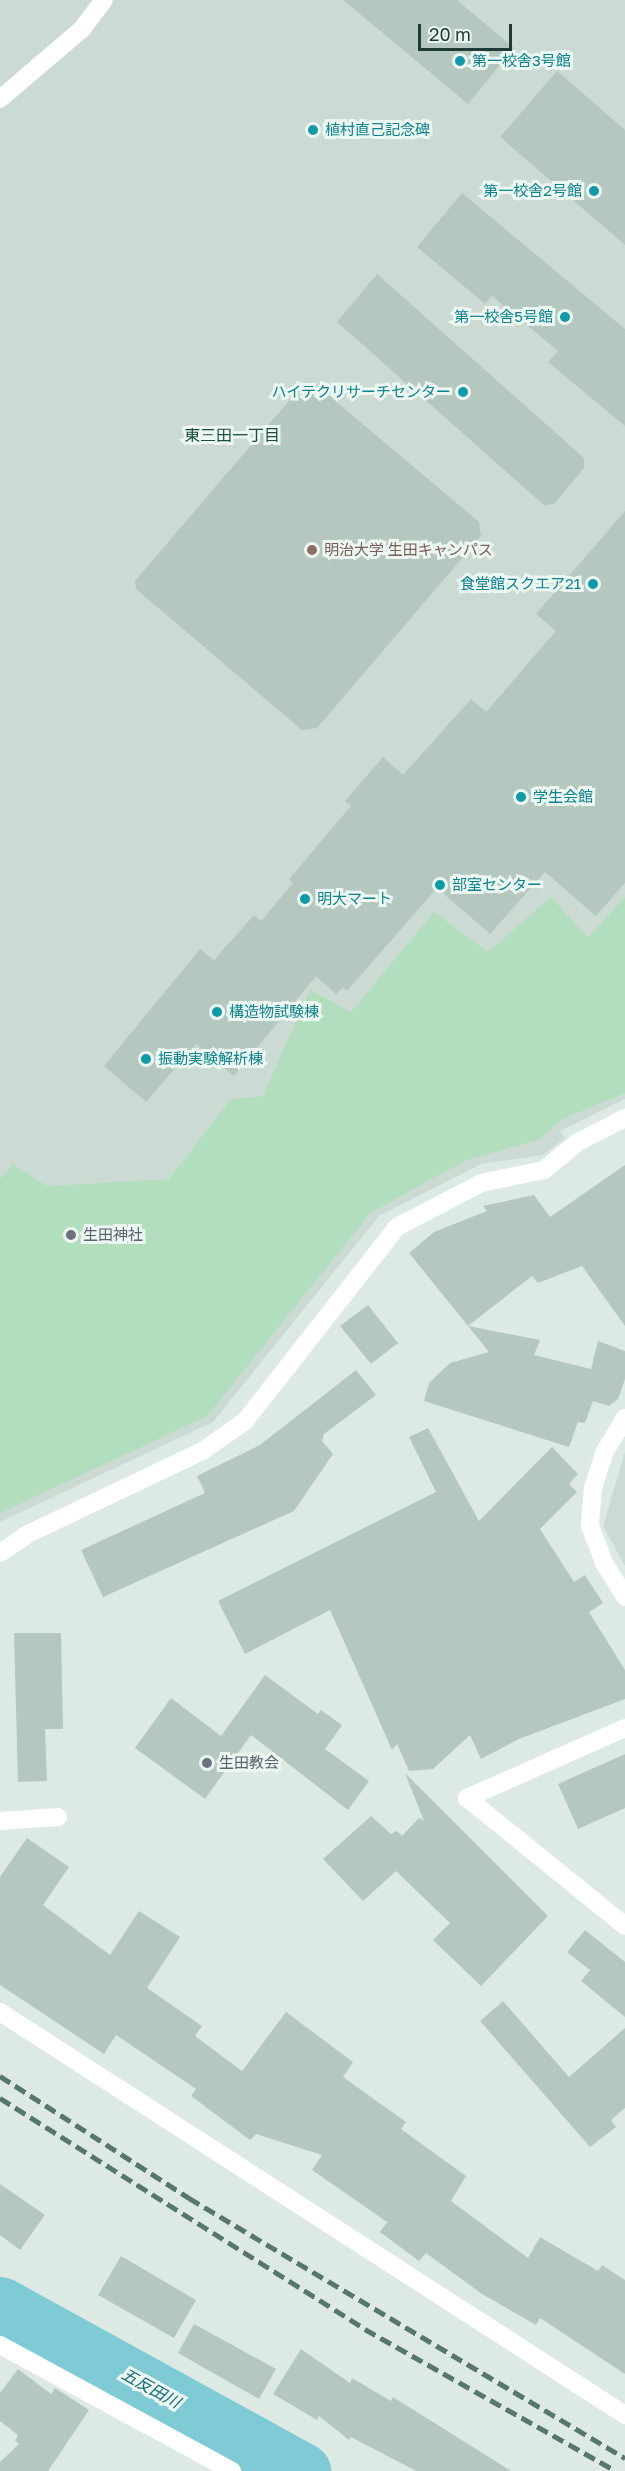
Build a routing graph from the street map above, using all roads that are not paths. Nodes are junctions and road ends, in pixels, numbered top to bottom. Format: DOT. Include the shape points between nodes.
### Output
graph roads {
  1 [pos="104,0"];
  2 [pos="0,99"];
  3 [pos="625,1118"];
  4 [pos="625,1418"];
  5 [pos="0,1553"];
  6 [pos="625,1597"];
  7 [pos="625,1728"];
  8 [pos="58,1817"];
  9 [pos="0,1821"];
  10 [pos="625,1926"];
  11 [pos="0,2012"];
  12 [pos="0,2345"];
  13 [pos="625,2415"];
  14 [pos="232,2471"];
  1 -- 2 [label="street" via="82,29"];
  3 -- 5 [label="street" via="578,1142 544,1170 481,1183 397,1227 245,1421 204,1450 28,1534"];
  4 -- 6 [label="street" via="605,1451 593,1488 590,1526 604,1563"];
  7 -- 10 [label="street" via="467,1798"];
  8 -- 9 [label="street"];
  11 -- 13 [label="street"];
  12 -- 14 [label="street"];
}
